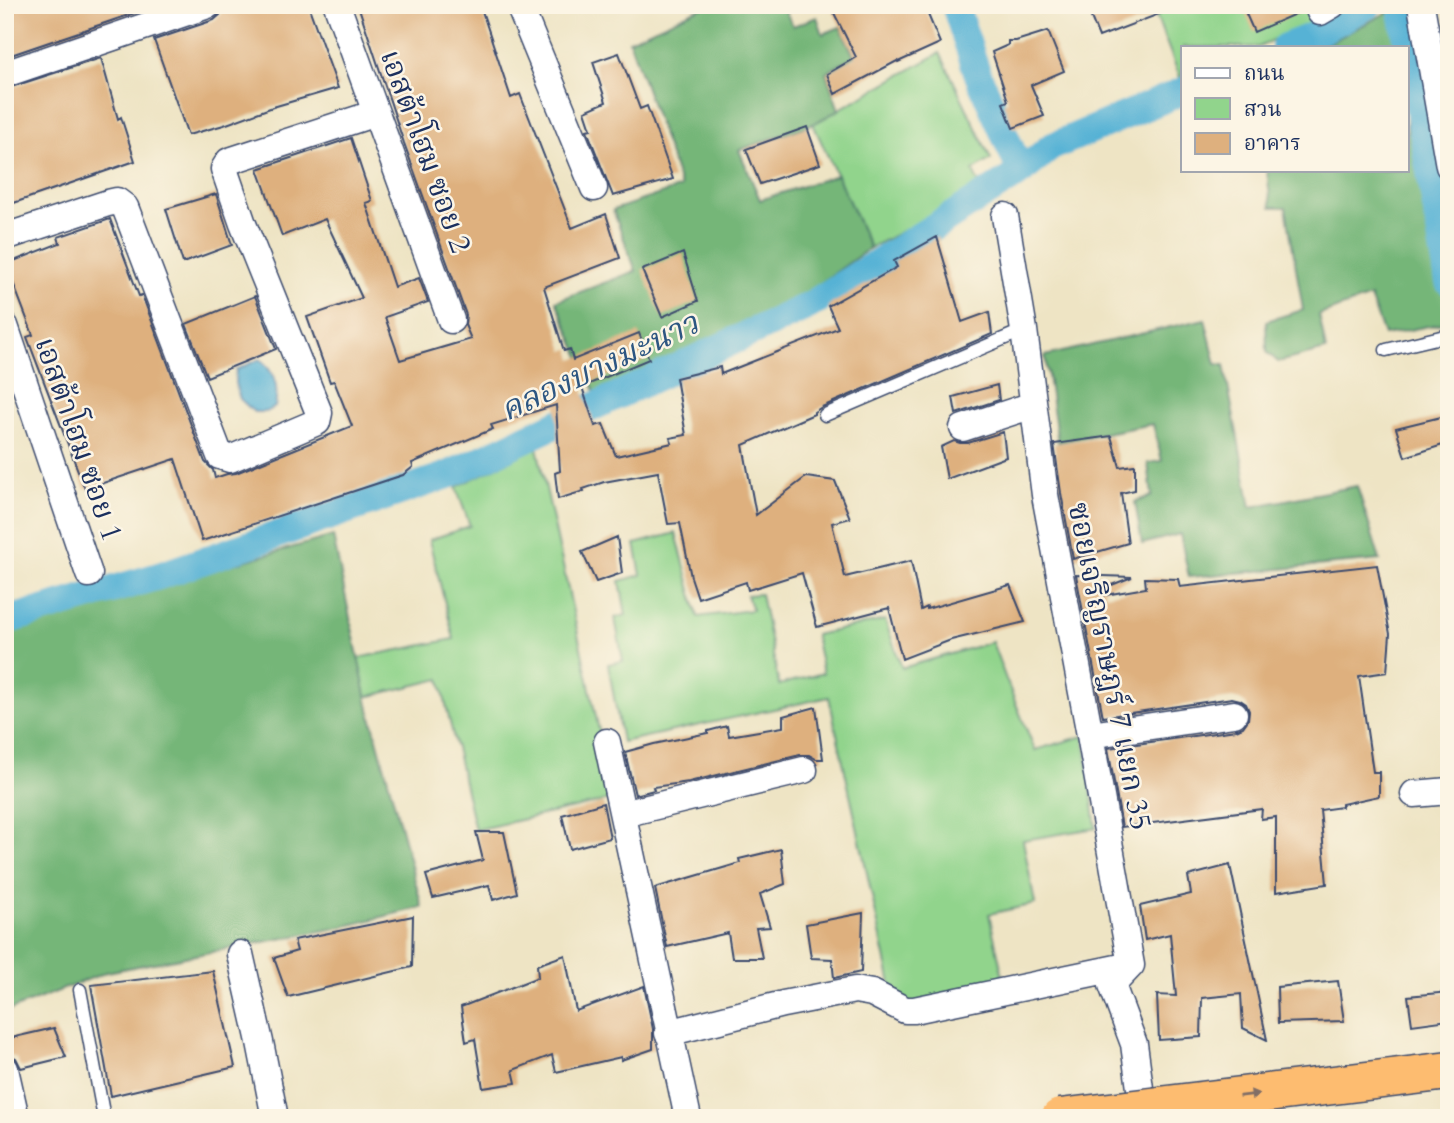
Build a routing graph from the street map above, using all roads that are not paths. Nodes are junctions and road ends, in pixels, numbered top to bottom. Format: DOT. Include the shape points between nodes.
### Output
graph roads {
  1 [pos="208,5"];
  2 [pos="337,5"];
  3 [pos="519,5"];
  4 [pos="1317,5"];
  5 [pos="1332,5"];
  6 [pos="1420,5"];
  7 [pos="5,74"];
  8 [pos="376,113"];
  9 [pos="1449,166"];
  10 [pos="594,188"];
  11 [pos="1005,216"];
  12 [pos="5,237"];
  13 [pos="451,320"];
  14 [pos="5,326"];
  15 [pos="1024,330"];
  16 [pos="1449,335"];
  17 [pos="1386,350"];
  18 [pos="1033,405"];
  19 [pos="824,415"];
  20 [pos="963,428"];
  21 [pos="89,574"];
  22 [pos="1234,714"];
  23 [pos="1090,735"];
  24 [pos="607,742"];
  25 [pos="804,770"];
  26 [pos="1449,790"];
  27 [pos="1414,794"];
  28 [pos="623,814"];
  29 [pos="240,954"];
  30 [pos="1131,965"];
  31 [pos="80,990"];
  32 [pos="668,1032"];
  33 [pos="5,1069"];
  34 [pos="1449,1071"];
  35 [pos="16,1118"];
  36 [pos="104,1118"];
  37 [pos="275,1118"];
  38 [pos="688,1118"];
  39 [pos="1060,1118"];
  40 [pos="1144,1118"];
  1 -- 7 [label="street"];
  2 -- 8 [label="street, เอสต้าโฮม ซอย 2"];
  3 -- 10 [label="street"];
  4 -- 5 [label="street" via="1320,12"];
  6 -- 9 [label="street"];
  8 -- 12 [label="street" via="229,161 224,169 319,413 317,422 230,458 220,456 125,207 117,201 108,203"];
  8 -- 13 [label="street, เอสต้าโฮม ซอย 2"];
  11 -- 15 [label="street, ซอยเจริญราษฎร์ 7 แยก 35"];
  14 -- 21 [label="street, เอสต้าโฮม ซอย 1"];
  15 -- 18 [label="street, ซอยเจริญราษฎร์ 7 แยก 35"];
  15 -- 19 [label="lane"];
  16 -- 17 [label="lane"];
  18 -- 20 [label="street"];
  18 -- 23 [label="street, ซอยเจริญราษฎร์ 7 แยก 35"];
  22 -- 23 [label="street"];
  23 -- 30 [label="street, ซอยเจริญราษฎร์ 7 แยก 35"];
  24 -- 28 [label="street"];
  25 -- 28 [label="street"];
  26 -- 27 [label="street"];
  28 -- 32 [label="street"];
  29 -- 37 [label="street"];
  30 -- 32 [label="street" via="914,1010 855,990"];
  30 -- 40 [label="street" via="1112,985 1135,1044"];
  31 -- 36 [label="lane"];
  32 -- 38 [label="street"];
  33 -- 35 [label="street"];
  39 -- 34 [label="highway, one-way, bridge"];
}
